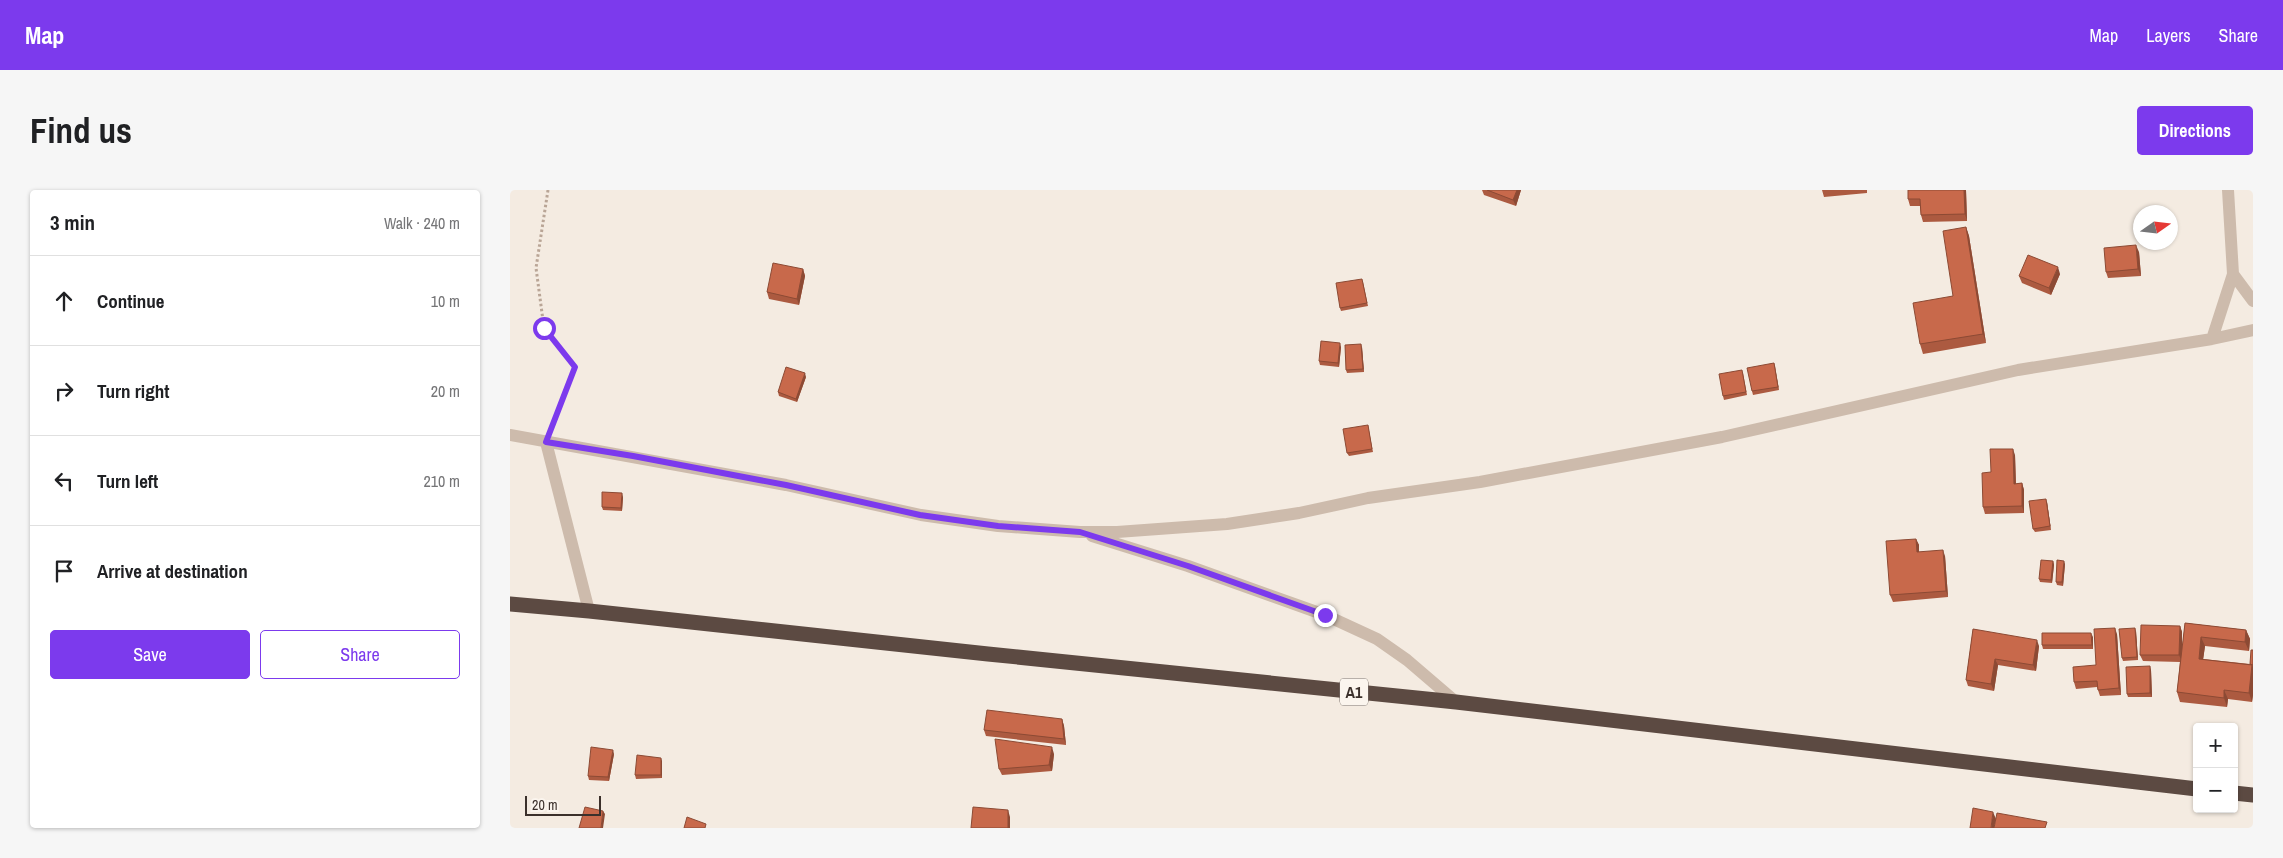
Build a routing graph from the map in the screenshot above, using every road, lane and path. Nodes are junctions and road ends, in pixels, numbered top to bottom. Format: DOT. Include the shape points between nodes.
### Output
graph roads {
  1 [pos="548,190"];
  2 [pos="2228,190"];
  3 [pos="2234,274"];
  4 [pos="2253,301"];
  5 [pos="2253,330"];
  6 [pos="2212,339"];
  7 [pos="510,435"];
  8 [pos="546,442"];
  9 [pos="1080,532"];
  10 [pos="510,604"];
  11 [pos="589,611"];
  12 [pos="1456,702"];
  13 [pos="2193,789"];
  14 [pos="2238,793"];
  15 [pos="2253,795"];
  1 -- 8 [label="path" via="536,268 544,328 575,367"];
  2 -- 3 [label="street"];
  3 -- 4 [label="street"];
  3 -- 6 [label="street"];
  5 -- 6 [label="street"];
  6 -- 9 [label="street" via="2018,370 1722,437 1480,482 1368,498 1299,513 1227,524"];
  7 -- 8 [label="street"];
  8 -- 9 [label="street" via="786,485 920,515 998,526"];
  8 -- 11 [label="street"];
  9 -- 12 [label="street" via="1325,615 1377,639"];
  10 -- 11 [label="highway, A1"];
  11 -- 12 [label="highway, A1"];
  12 -- 13 [label="highway, A1"];
  14 -- 15 [label="highway"];
}
